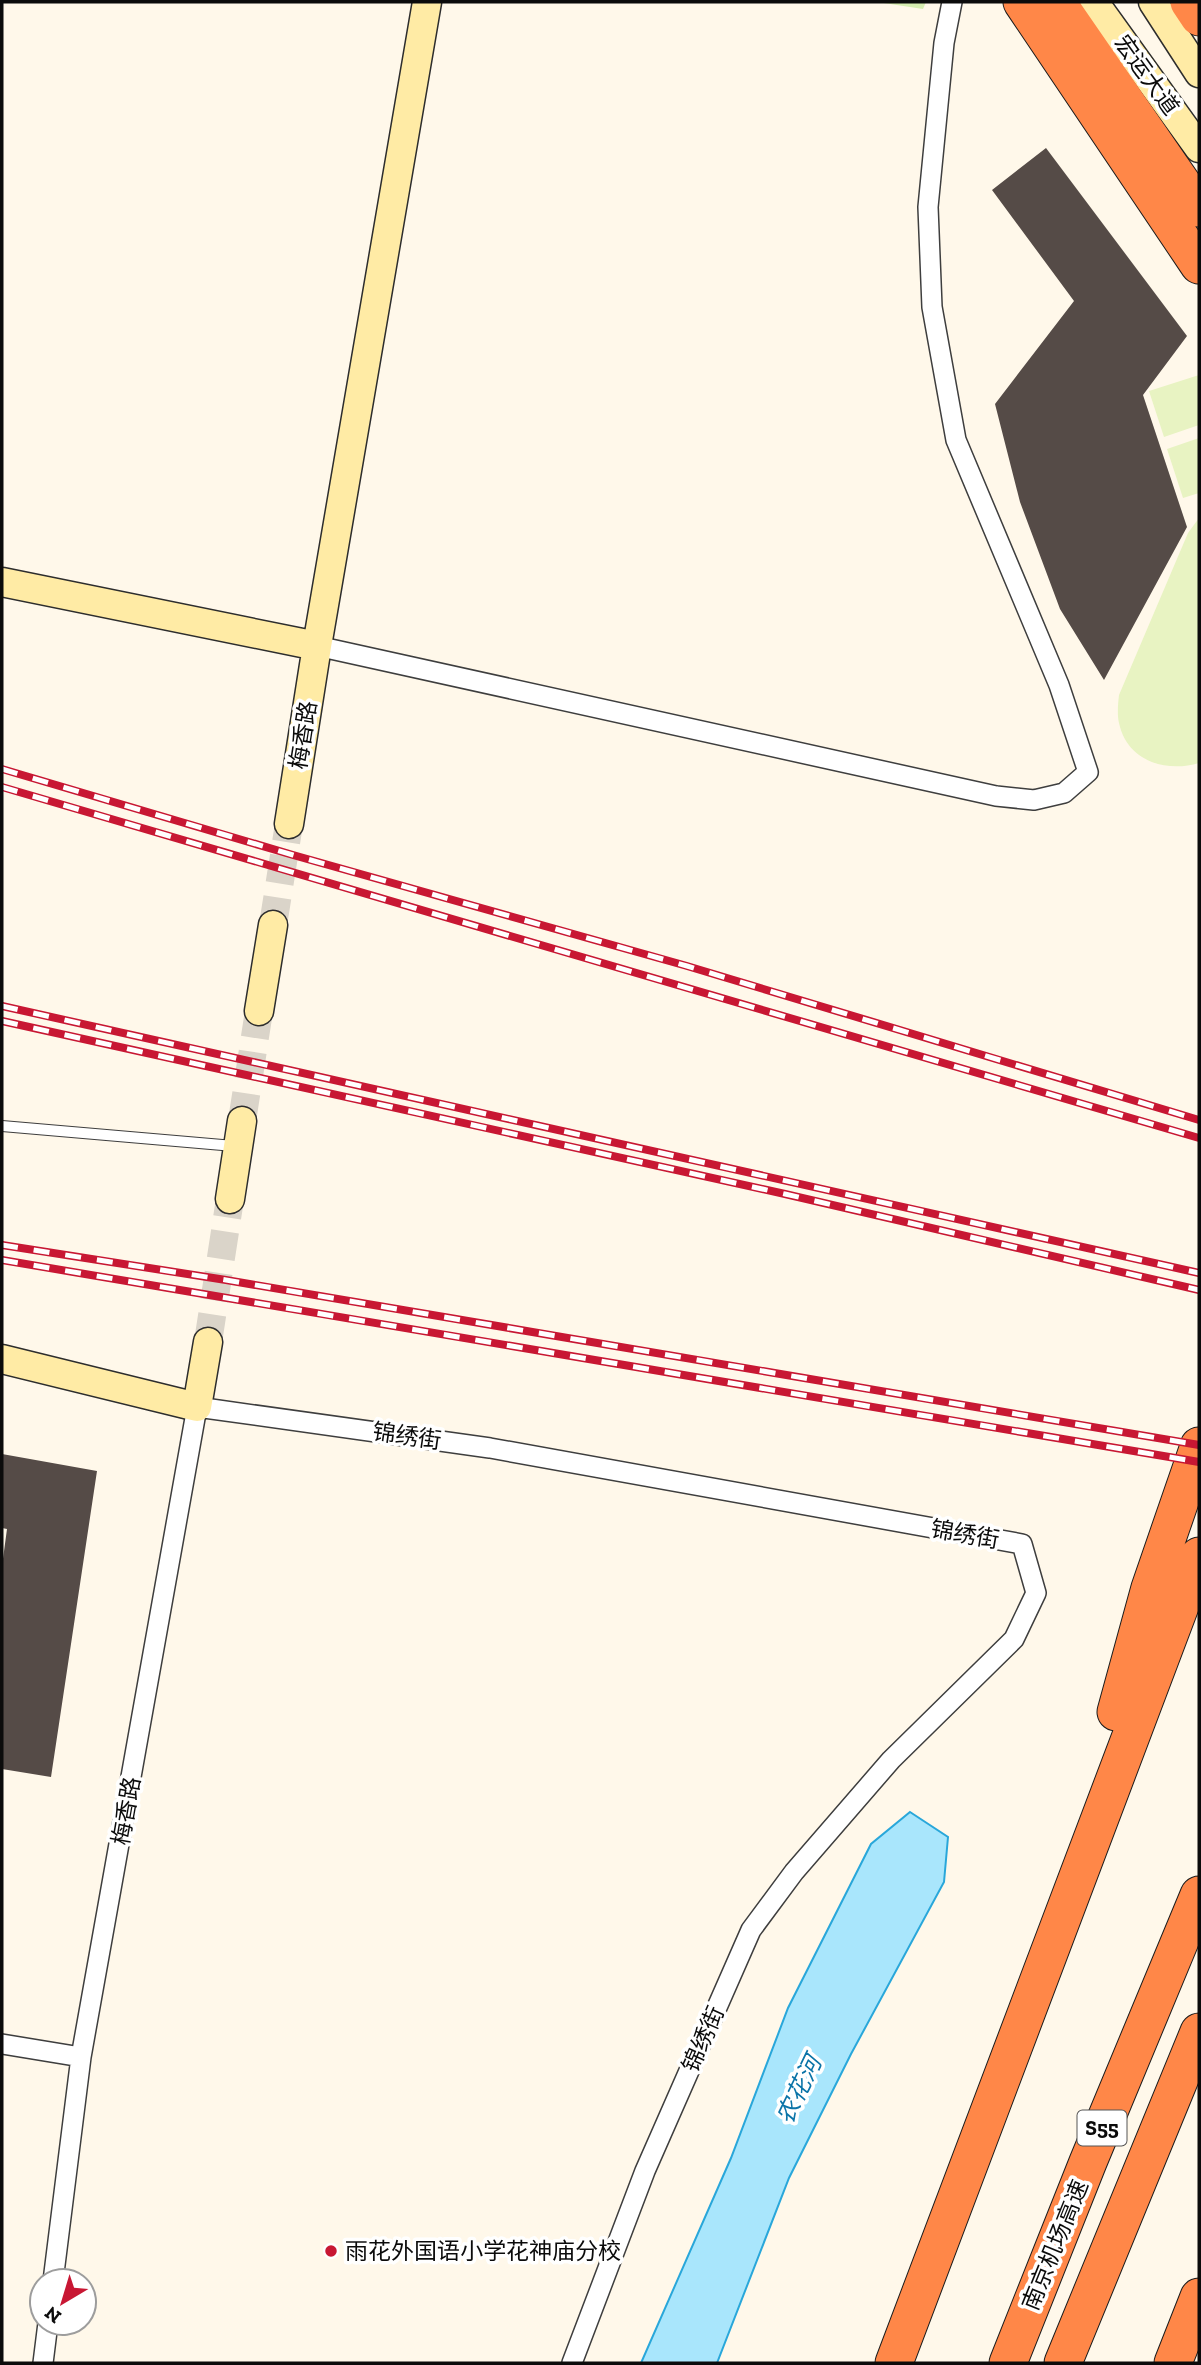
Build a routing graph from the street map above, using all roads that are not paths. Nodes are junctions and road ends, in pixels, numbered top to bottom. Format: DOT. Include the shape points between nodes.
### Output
graph roads {
  1 [pos="427,2"];
  2 [pos="952,2"];
  3 [pos="1022,2"];
  4 [pos="1057,2"];
  5 [pos="1094,2"];
  6 [pos="1153,2"];
  7 [pos="1189,2"];
  8 [pos="1199,17"];
  9 [pos="1199,73"];
  10 [pos="1199,148"];
  11 [pos="1199,208"];
  12 [pos="1199,265"];
  13 [pos="2,582"];
  14 [pos="317,646"];
  15 [pos="289,824"];
  16 [pos="273,925"];
  17 [pos="259,1011"];
  18 [pos="2,1126"];
  19 [pos="240,1134"];
  20 [pos="230,1199"];
  21 [pos="208,1342"];
  22 [pos="2,1359"];
  23 [pos="197,1407"];
  24 [pos="1199,1446"];
  25 [pos="1199,1556"];
  26 [pos="1199,1895"];
  27 [pos="1054,1937"];
  28 [pos="1199,2032"];
  29 [pos="2,2045"];
  30 [pos="81,2057"];
  31 [pos="55,2267"];
  32 [pos="1199,2297"];
  33 [pos="46,2337"];
  34 [pos="43,2363"];
  35 [pos="572,2363"];
  36 [pos="894,2363"];
  37 [pos="1008,2363"];
  38 [pos="1063,2363"];
  39 [pos="1173,2363"];
  1 -- 14 [label="street, 梅香路"];
  2 -- 14 [label="street" via="928,207 932,307 956,440 1059,685 1088,772 1064,793 1034,800 996,796"];
  3 -- 12 [label="highway"];
  4 -- 11 [label="highway"];
  5 -- 10 [label="street, 宏运大道"];
  6 -- 9 [label="street, 宏运大道"];
  7 -- 8 [label="highway"];
  13 -- 14 [label="street"];
  14 -- 15 [label="street, 梅香路"];
  16 -- 17 [label="street"];
  18 -- 19 [label="lane"];
  19 -- 20 [label="street"];
  21 -- 23 [label="street, 梅香路"];
  22 -- 23 [label="street, 锦绣街"];
  23 -- 30 [label="street, 梅香路"];
  23 -- 35 [label="street, 锦绣街" via="490,1448 1022,1544 1036,1593 1014,1639 891,1760 794,1872 751,1930 645,2171"];
  24 -- 27 [label="highway" via="1150,1588"];
  25 -- 27 [label="highway"];
  26 -- 37 [label="highway, 南京机场高速 / S55"];
  27 -- 36 [label="highway"];
  28 -- 38 [label="highway, S55"];
  29 -- 30 [label="street"];
  30 -- 31 [label="street, 梅香路"];
  32 -- 39 [label="highway"];
  33 -- 34 [label="street"];
}
